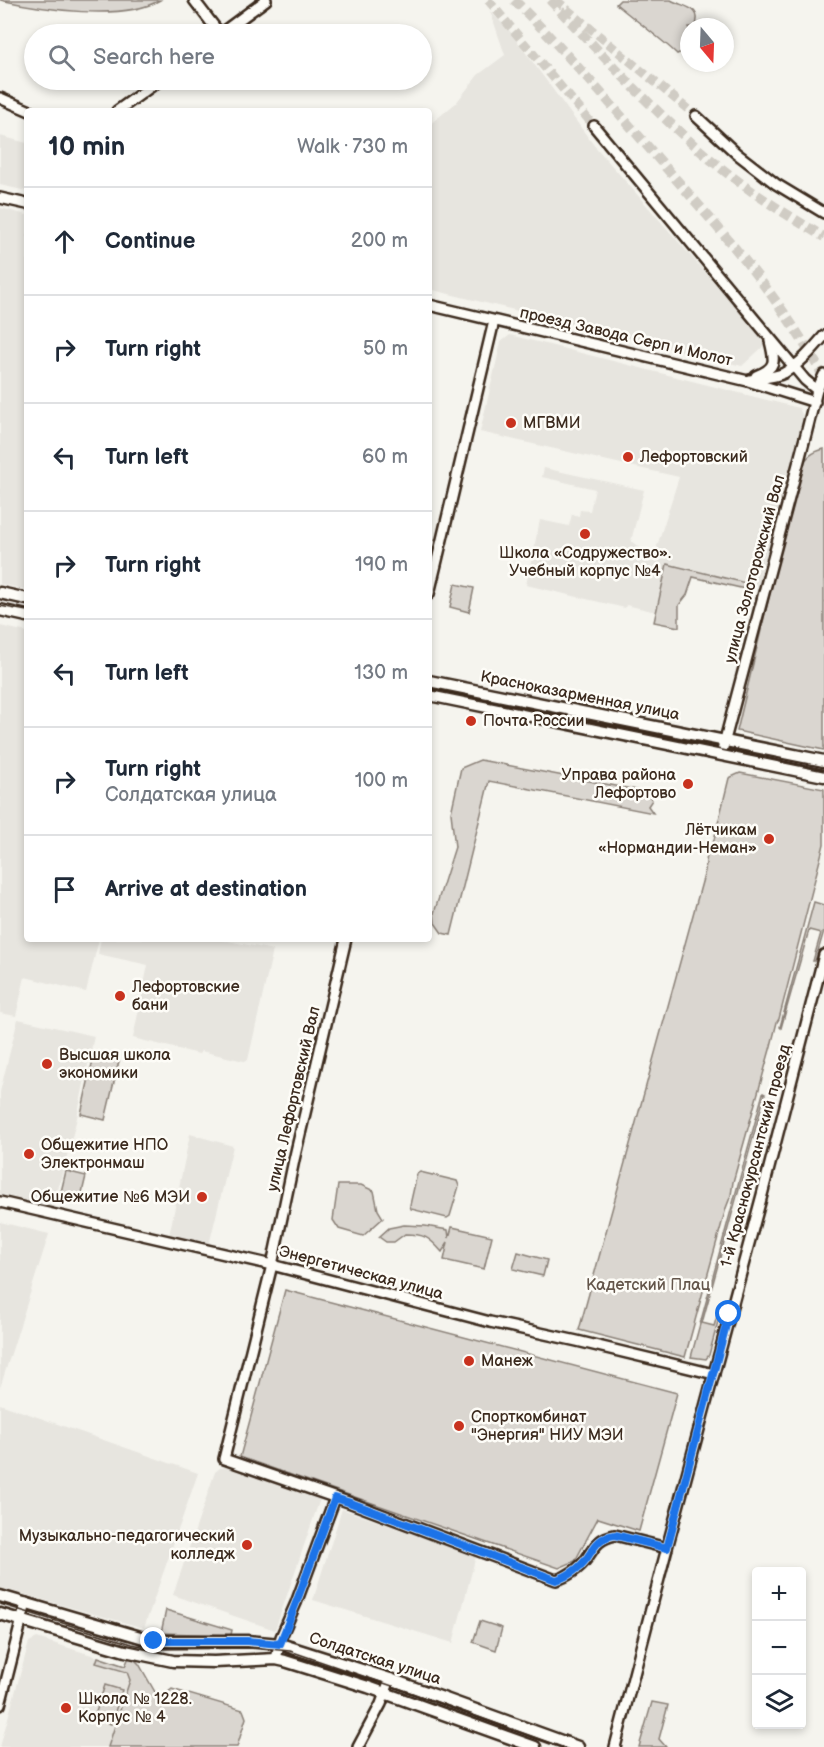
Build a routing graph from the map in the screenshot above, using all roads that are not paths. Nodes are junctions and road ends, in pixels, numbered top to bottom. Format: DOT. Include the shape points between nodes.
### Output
graph roads {
  1 [pos="194,0"];
  2 [pos="266,0"];
  3 [pos="212,24"];
  4 [pos="234,24"];
  5 [pos="146,90"];
  6 [pos="0,98"];
  7 [pos="24,108"];
  8 [pos="121,108"];
  9 [pos="696,116"];
  10 [pos="594,126"];
  11 [pos="0,198"];
  12 [pos="24,203"];
  13 [pos="824,213"];
  14 [pos="432,306"];
  15 [pos="494,321"];
  16 [pos="824,336"];
  17 [pos="770,338"];
  18 [pos="794,366"];
  19 [pos="824,375"];
  20 [pos="745,381"];
  21 [pos="817,390"];
  22 [pos="814,402"];
  23 [pos="432,581"];
  24 [pos="0,593"];
  25 [pos="24,598"];
  26 [pos="0,610"];
  27 [pos="24,615"];
  28 [pos="432,682"];
  29 [pos="432,696"];
  30 [pos="725,741"];
  31 [pos="722,755"];
  32 [pos="824,761"];
  33 [pos="824,776"];
  34 [pos="345,942"];
  35 [pos="824,955"];
  36 [pos="0,1202"];
  37 [pos="272,1265"];
  38 [pos="714,1374"];
  39 [pos="335,1498"];
  40 [pos="667,1548"];
  41 [pos="0,1596"];
  42 [pos="26,1603"];
  43 [pos="0,1614"];
  44 [pos="21,1620"];
  45 [pos="280,1644"];
  46 [pos="276,1659"];
  47 [pos="390,1679"];
  48 [pos="385,1693"];
  49 [pos="0,1705"];
  50 [pos="358,1747"];
  51 [pos="535,1747"];
  52 [pos="578,1747"];
  53 [pos="615,1747"];
  1 -- 3 [label="street"];
  2 -- 4 [label="street"];
  5 -- 8 [label="street"];
  6 -- 7 [label="street"];
  9 -- 13 [label="street" via="768,178"];
  10 -- 17 [label="street"];
  11 -- 12 [label="street"];
  14 -- 15 [label="street, проезд Завода Серп и Молот"];
  15 -- 20 [label="street, проезд Завода Серп и Молот"];
  15 -- 23 [label="street"];
  16 -- 18 [label="street"];
  17 -- 18 [label="street"];
  17 -- 20 [label="street" via="775,358 772,366"];
  18 -- 20 [label="street" via="772,377"];
  18 -- 21 [label="street"];
  19 -- 21 [label="street, улица Золоторожский Вал"];
  20 -- 22 [label="street, проезд Завода Серп и Молот"];
  21 -- 22 [label="street, улица Золоторожский Вал"];
  22 -- 30 [label="street, улица Золоторожский Вал"];
  24 -- 25 [label="main road"];
  26 -- 27 [label="main road"];
  28 -- 30 [label="main road, Красноказарменная улица"];
  29 -- 31 [label="main road, Красноказарменная улица"];
  30 -- 31 [label="street, улица Золоторожский Вал"];
  30 -- 32 [label="main road, Красноказарменная улица"];
  31 -- 33 [label="main road, Красноказарменная улица"];
  34 -- 37 [label="street, улица Лефортовский Вал"];
  35 -- 38 [label="street, 1-й Краснокурсантский проезд"];
  36 -- 37 [label="street, Энергетическая улица"];
  37 -- 38 [label="street, Энергетическая улица" via="490,1323"];
  37 -- 39 [label="street, улица Лефортовский Вал" via="224,1459"];
  38 -- 40 [label="street, 1-й Краснокурсантский проезд"];
  39 -- 40 [label="street" via="556,1580 565,1578 586,1560 592,1547 607,1536"];
  39 -- 45 [label="street"];
  40 -- 53 [label="street, 1-й Краснокурсантский проезд"];
  41 -- 42 [label="main road, Солдатская улица"];
  42 -- 44 [label="street"];
  42 -- 45 [label="main road, Солдатская улица" via="154,1641"];
  43 -- 44 [label="main road, Солдатская улица"];
  44 -- 46 [label="main road, Солдатская улица" via="173,1661"];
  44 -- 49 [label="street"];
  45 -- 46 [label="street"];
  45 -- 47 [label="main road, Солдатская улица"];
  46 -- 48 [label="main road, Солдатская улица"];
  47 -- 48 [label="street"];
  47 -- 52 [label="main road, Солдатская улица"];
  48 -- 50 [label="street"];
  48 -- 51 [label="main road, Солдатская улица"];
}
